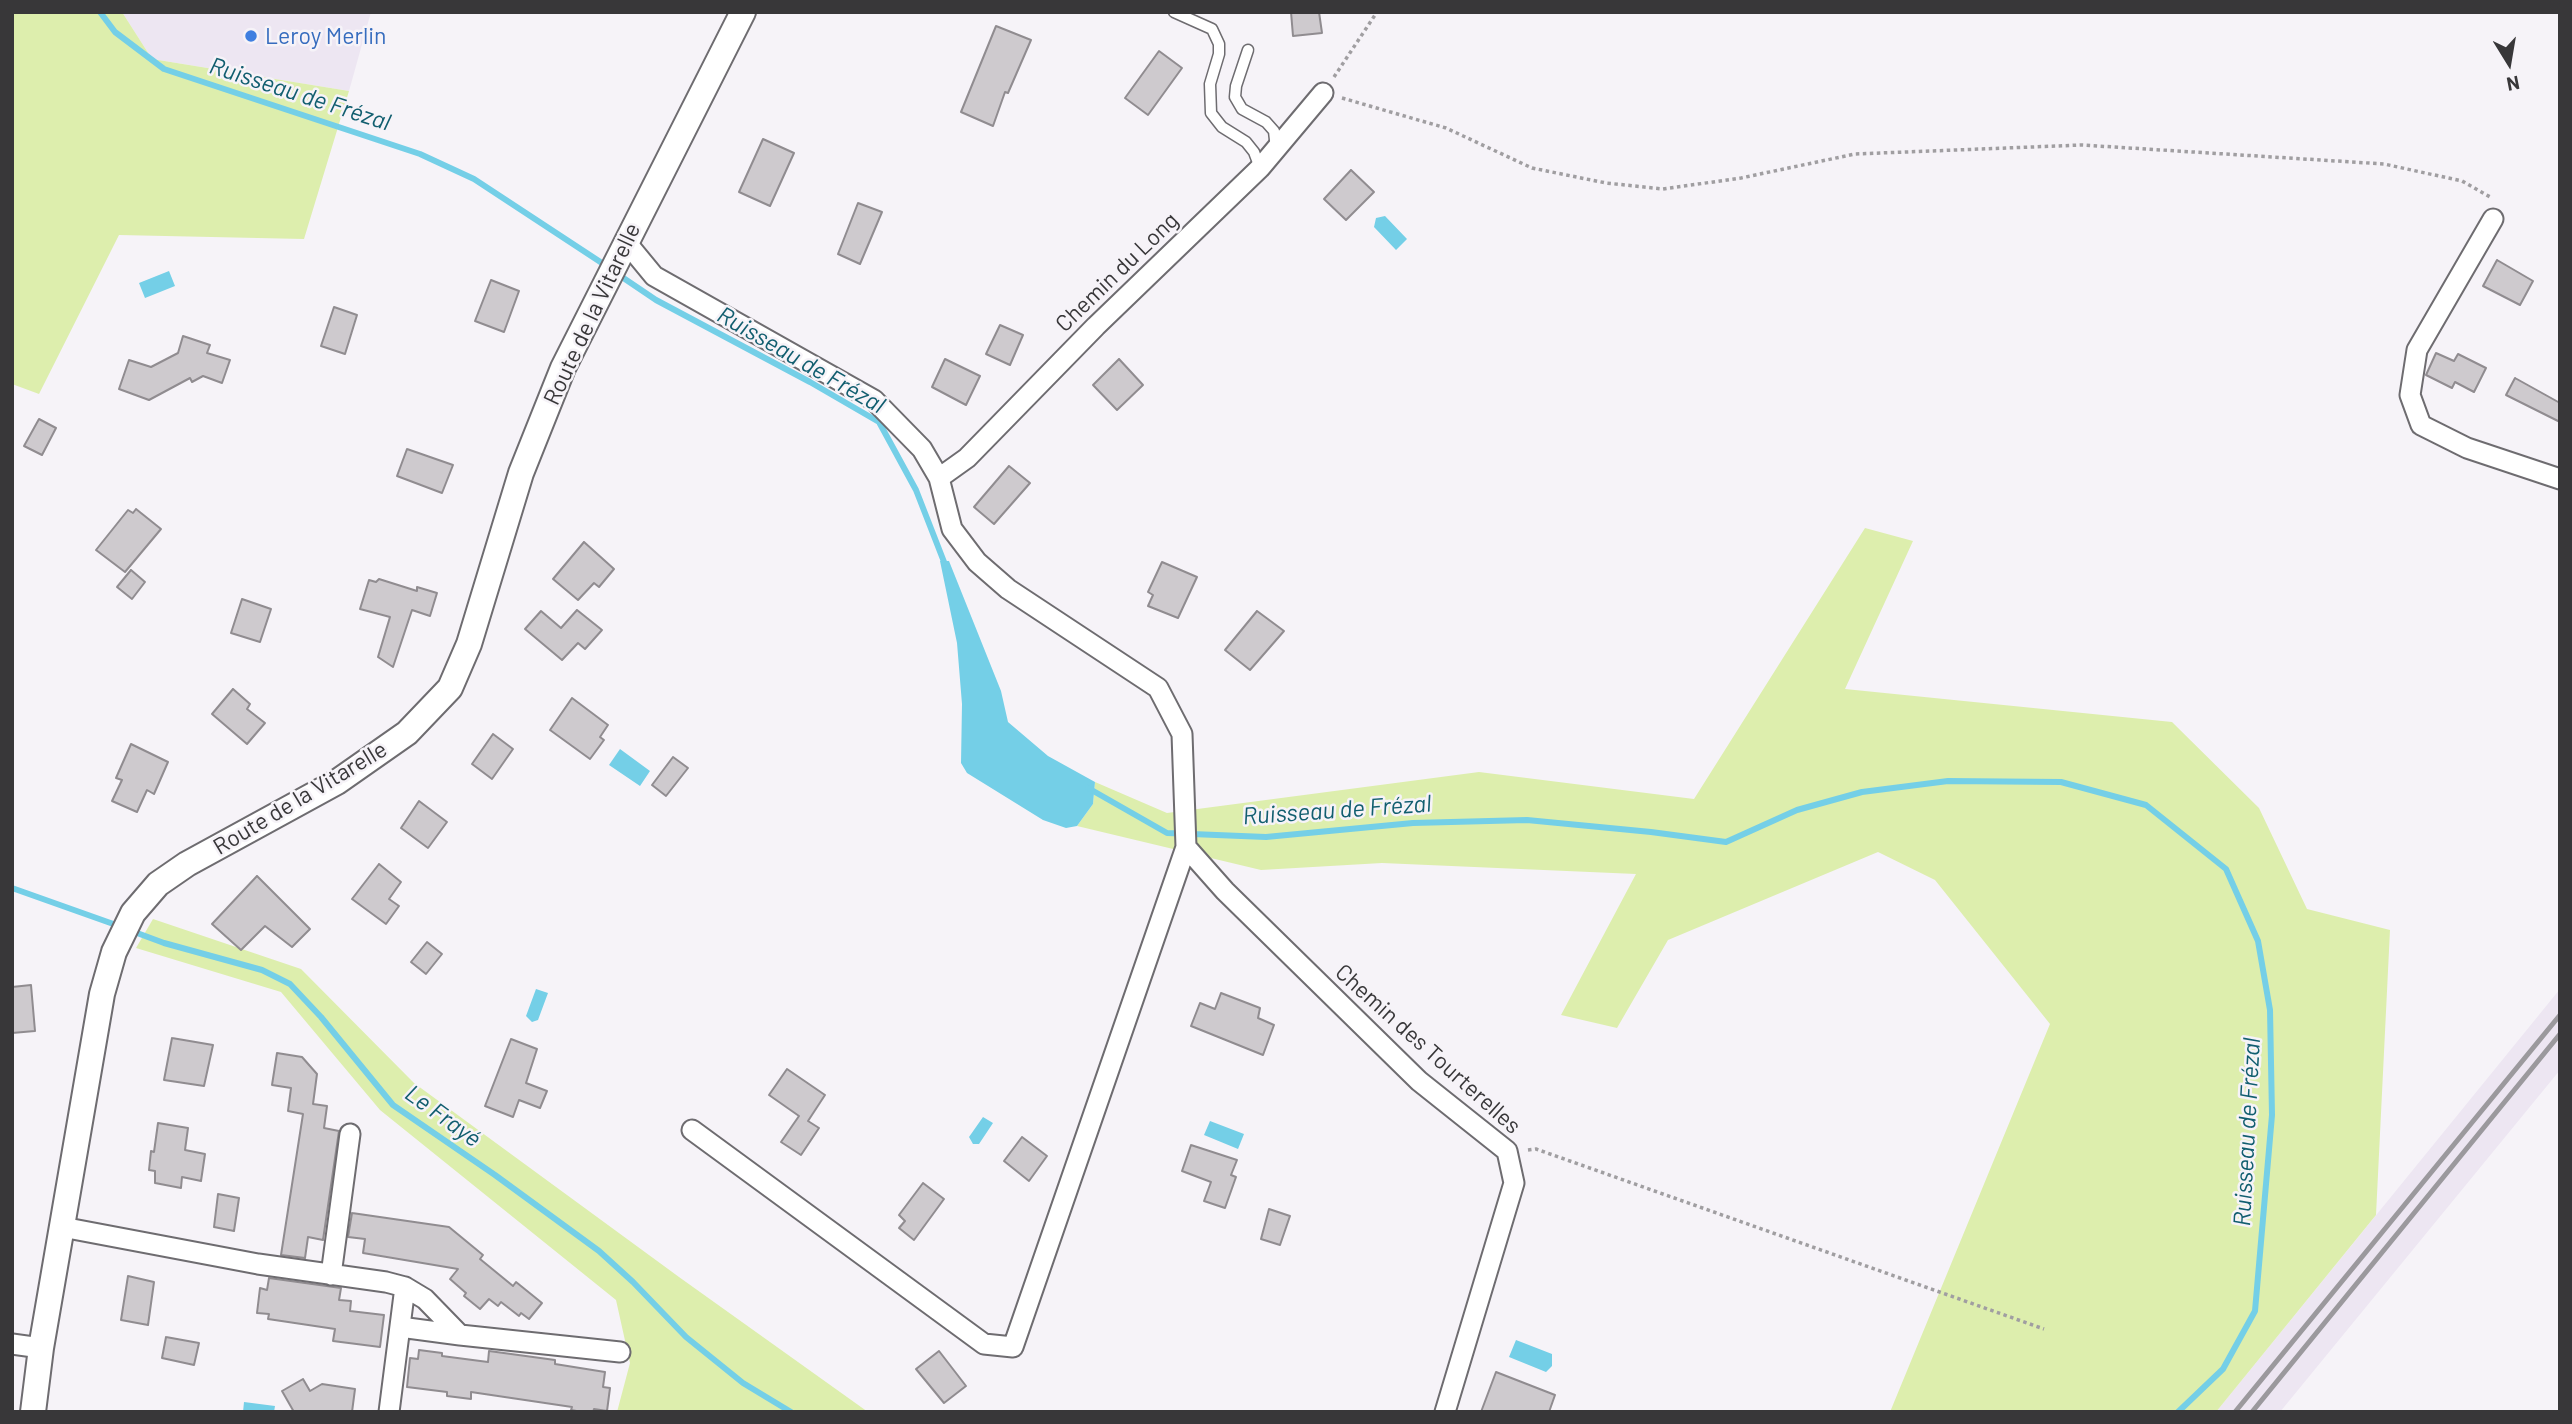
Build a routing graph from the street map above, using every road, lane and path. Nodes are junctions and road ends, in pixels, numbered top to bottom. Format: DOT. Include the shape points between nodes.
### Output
graph roads {
  1 [pos="743,12"];
  2 [pos="1174,12"];
  3 [pos="1377,12"];
  4 [pos="1248,50"];
  5 [pos="1323,93"];
  6 [pos="1276,149"];
  7 [pos="1260,168"];
  8 [pos="2493,219"];
  9 [pos="623,248"];
  10 [pos="939,478"];
  11 [pos="2560,479"];
  12 [pos="1186,848"];
  13 [pos="692,1130"];
  14 [pos="350,1134"];
  15 [pos="1507,1151"];
  16 [pos="62,1227"];
  17 [pos="331,1275"];
  18 [pos="405,1287"];
  19 [pos="400,1327"];
  20 [pos="2044,1329"];
  21 [pos="460,1335"];
  22 [pos="12,1344"];
  23 [pos="41,1348"];
  24 [pos="620,1352"];
  25 [pos="33,1412"];
  26 [pos="389,1412"];
  27 [pos="1445,1412"];
  1 -- 9 [label="street, Route de la Vitarelle"];
  2 -- 7 [label="lane" via="1212,29 1219,54 1210,84 1211,113 1222,127 1247,142"];
  3 -- 5 [label="path"];
  4 -- 6 [label="lane" via="1235,97 1242,109 1274,131"];
  5 -- 6 [label="street, Chemin du Long"];
  5 -- 8 [label="path" via="1446,128 1531,168 1606,183 1664,189 1855,154 2082,145 2384,164 2462,181 2496,201"];
  6 -- 7 [label="street, Chemin du Long"];
  7 -- 10 [label="street, Chemin du Long" via="967,458"];
  8 -- 11 [label="street" via="2417,350 2410,395 2421,425 2466,448"];
  9 -- 10 [label="street" via="654,276 874,400 922,449"];
  9 -- 16 [label="street, Route de la Vitarelle" via="563,368 521,473 469,644 450,688 407,733 337,782 168,877 132,916 102,994"];
  10 -- 12 [label="street" via="952,529 976,562 1008,589 1158,688 1182,734"];
  12 -- 13 [label="street" via="1013,1347 985,1344"];
  12 -- 15 [label="street, Chemin des Tourterelles" via="1419,1080"];
  14 -- 17 [label="street"];
  15 -- 20 [label="path" via="1536,1149"];
  15 -- 27 [label="street, Chemin des Tourterelles" via="1514,1183"];
  16 -- 17 [label="street"];
  16 -- 23 [label="street, Route de la Vitarelle"];
  17 -- 18 [label="street"];
  18 -- 19 [label="street"];
  18 -- 21 [label="street" via="425,1299"];
  19 -- 21 [label="street"];
  19 -- 26 [label="street"];
  21 -- 24 [label="street"];
  22 -- 23 [label="street"];
  23 -- 25 [label="street, Route de la Vitarelle"];
}
